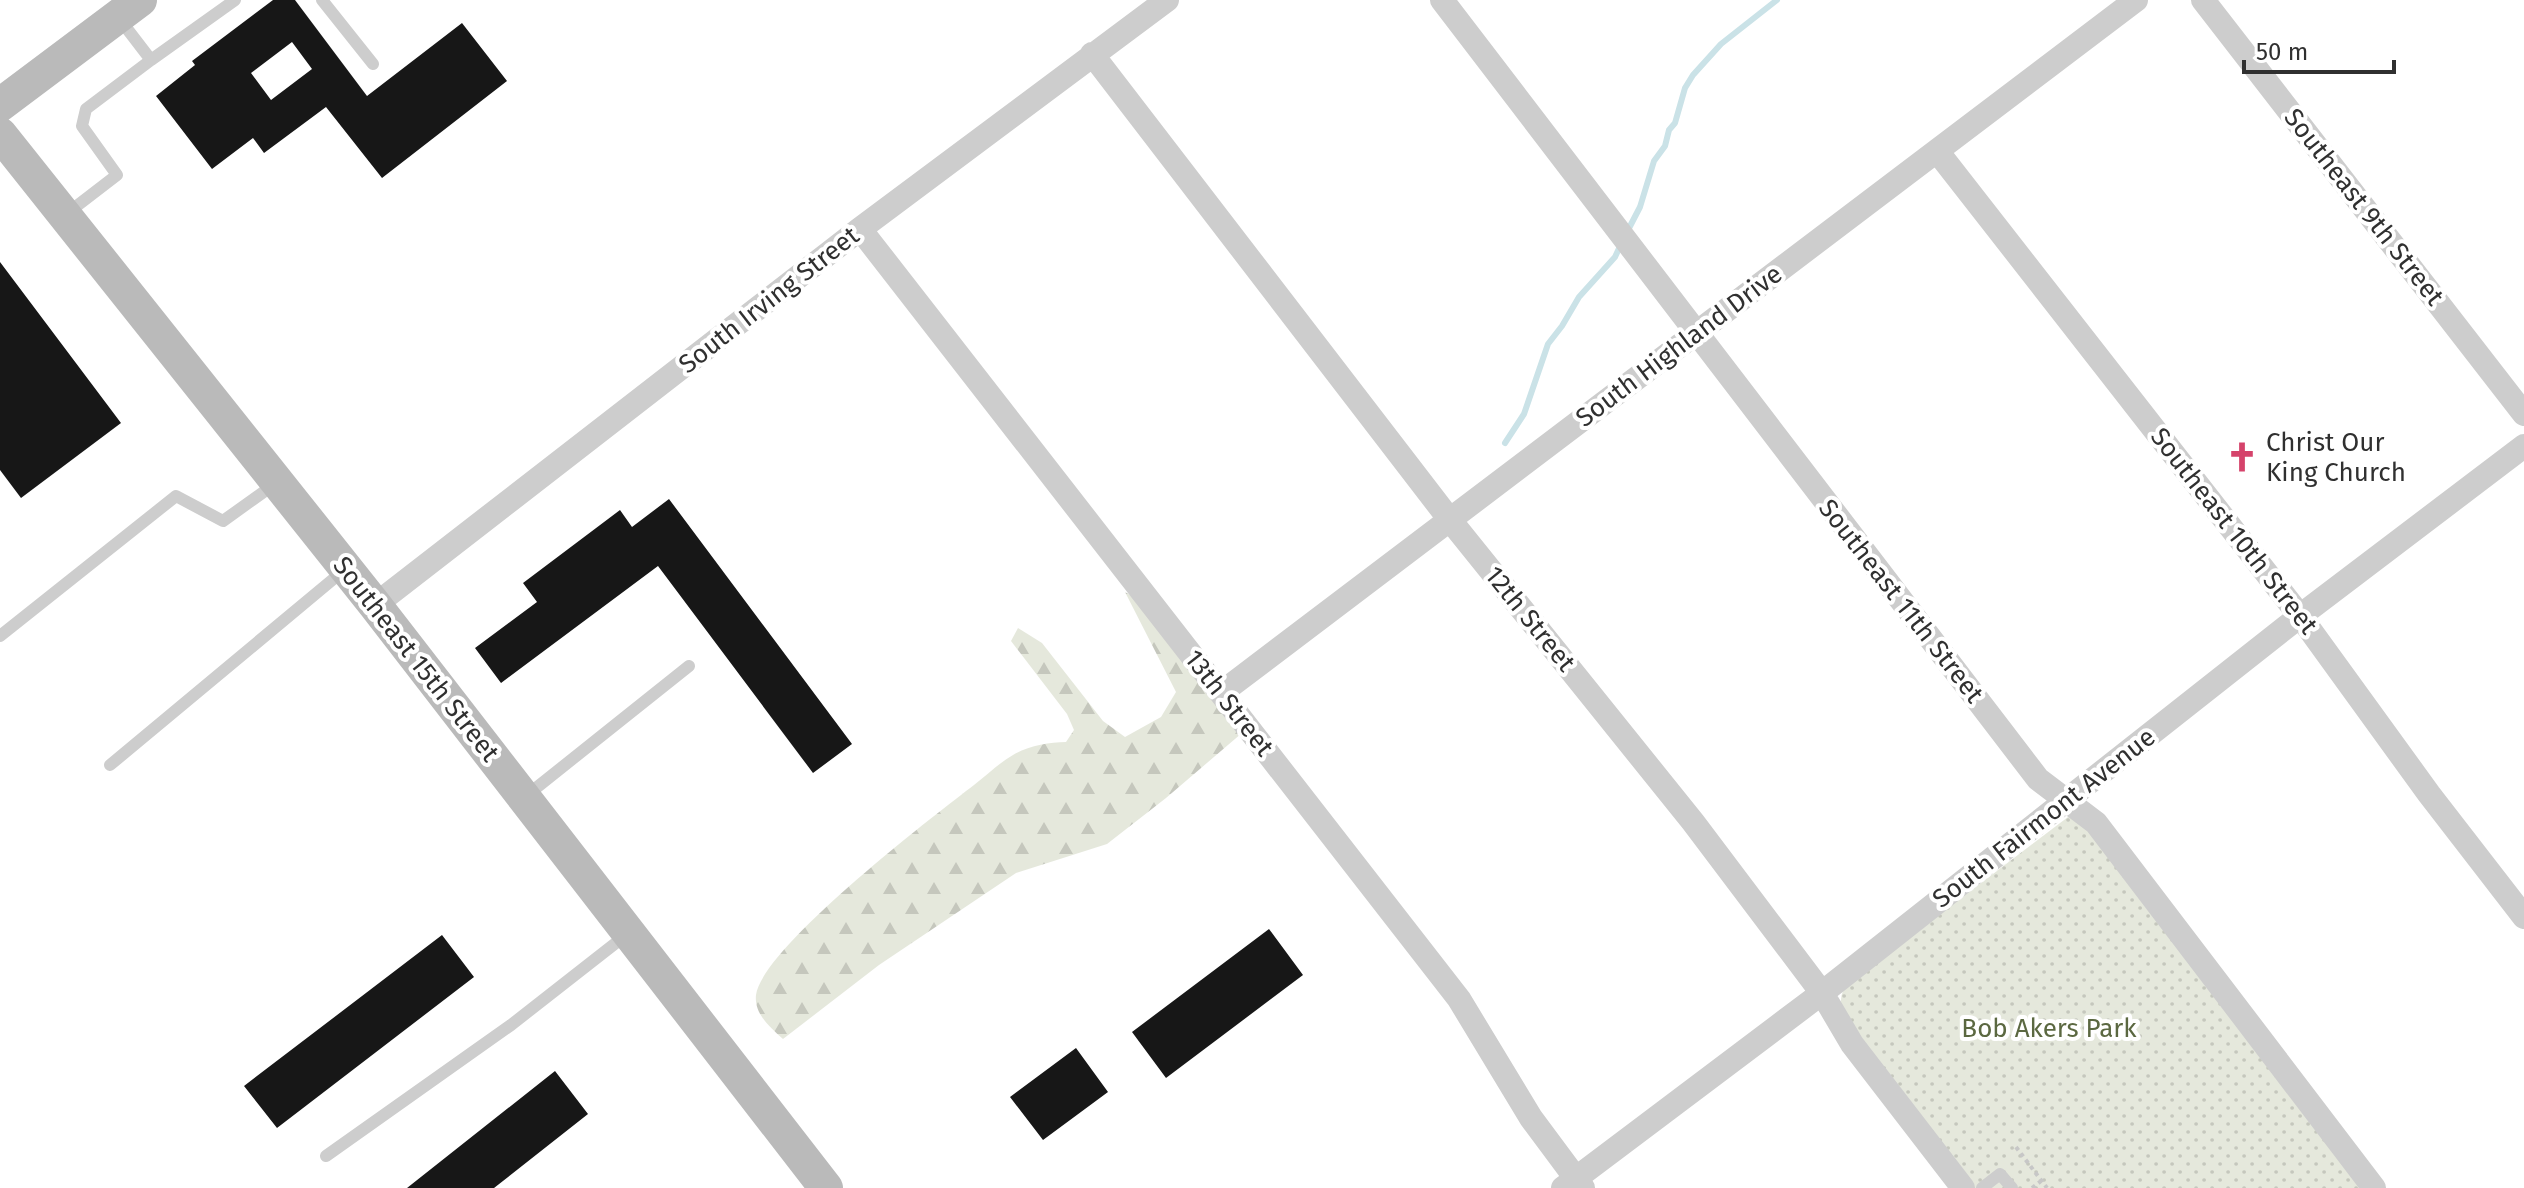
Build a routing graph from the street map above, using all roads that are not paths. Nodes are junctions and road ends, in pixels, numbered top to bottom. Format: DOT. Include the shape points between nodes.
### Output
graph roads {
  1 [pos="235,0"];
  2 [pos="322,0"];
  3 [pos="1167,0"];
  4 [pos="1442,0"];
  5 [pos="2136,0"];
  6 [pos="2203,0"];
  7 [pos="128,8"];
  8 [pos="1092,54"];
  9 [pos="151,60"];
  10 [pos="373,64"];
  11 [pos="0,105"];
  12 [pos="0,134"];
  13 [pos="1937,151"];
  14 [pos="64,216"];
  15 [pos="860,229"];
  16 [pos="1696,333"];
  17 [pos="2524,414"];
  18 [pos="2524,446"];
  19 [pos="276,483"];
  20 [pos="1450,520"];
  21 [pos="346,569"];
  22 [pos="375,605"];
  23 [pos="2300,616"];
  24 [pos="0,636"];
  25 [pos="689,666"];
  26 [pos="1221,693"];
  27 [pos="110,765"];
  28 [pos="524,798"];
  29 [pos="2067,801"];
  30 [pos="2524,917"];
  31 [pos="629,933"];
  32 [pos="1822,993"];
  33 [pos="326,1156"];
  34 [pos="1574,1185"];
  35 [pos="826,1188"];
  36 [pos="1963,1188"];
  37 [pos="1982,1188"];
  38 [pos="2012,1188"];
  39 [pos="2374,1188"];
  1 -- 9 [label="lane"];
  2 -- 10 [label="lane"];
  3 -- 8 [label="street, South Irving Street"];
  4 -- 16 [label="street, Southeast 11th Street"];
  5 -- 13 [label="street, South Highland Drive"];
  6 -- 17 [label="street, Southeast 9th Street"];
  7 -- 9 [label="lane"];
  7 -- 11 [label="main road"];
  8 -- 15 [label="street, South Irving Street"];
  8 -- 20 [label="street, 12th Street"];
  9 -- 14 [label="lane" via="86,109 82,126 117,175"];
  12 -- 14 [label="main road, Southeast 15th Street"];
  13 -- 16 [label="street, South Highland Drive"];
  13 -- 23 [label="street, Southeast 10th Street"];
  14 -- 19 [label="main road, Southeast 15th Street"];
  15 -- 22 [label="street, South Irving Street"];
  15 -- 26 [label="street, 13th Street"];
  16 -- 20 [label="street, South Highland Drive"];
  16 -- 29 [label="street, Southeast 11th Street" via="2038,779"];
  18 -- 23 [label="street, South Fairmont Avenue"];
  19 -- 21 [label="main road, Southeast 15th Street"];
  19 -- 24 [label="lane" via="223,521 176,496"];
  20 -- 26 [label="street, South Highland Drive"];
  20 -- 32 [label="street, 12th Street" via="1693,822"];
  21 -- 22 [label="main road, Southeast 15th Street"];
  21 -- 27 [label="lane"];
  22 -- 28 [label="main road, Southeast 15th Street"];
  23 -- 29 [label="street, South Fairmont Avenue"];
  23 -- 30 [label="street, Southeast 10th Street"];
  25 -- 28 [label="lane"];
  26 -- 34 [label="street, 13th Street" via="1459,999"];
  28 -- 31 [label="main road, Southeast 15th Street"];
  29 -- 32 [label="street, South Fairmont Avenue"];
  29 -- 39 [label="street, Southeast 11th Street" via="2096,823"];
  31 -- 33 [label="lane" via="511,1025"];
  31 -- 35 [label="main road, Southeast 15th Street"];
  32 -- 34 [label="street, South Fairmont Avenue"];
  32 -- 36 [label="street, 12th Street" via="1852,1044"];
  37 -- 38 [label="lane" via="2000,1174"];
}
